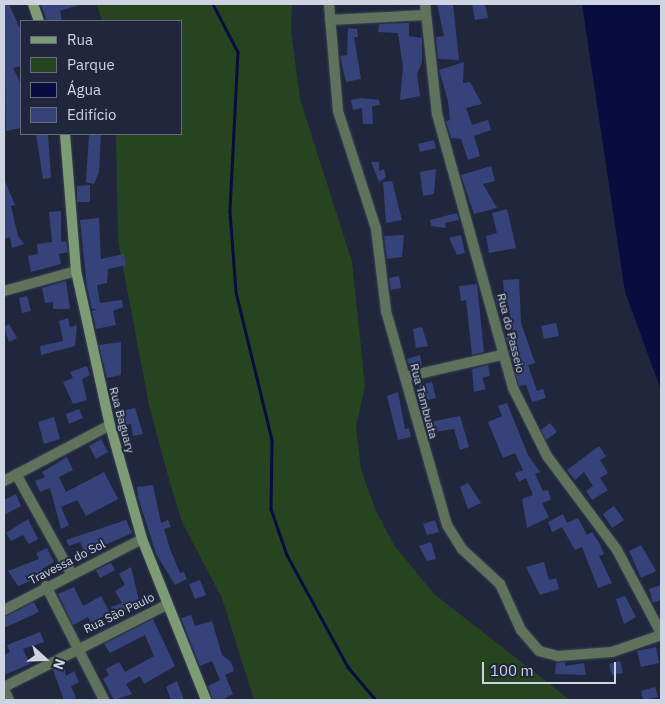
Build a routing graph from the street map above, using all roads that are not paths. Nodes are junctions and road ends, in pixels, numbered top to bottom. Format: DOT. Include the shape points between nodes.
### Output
graph roads {
  1 [pos="33,4"];
  2 [pos="329,4"];
  3 [pos="425,4"];
  4 [pos="425,15"];
  5 [pos="39,20"];
  6 [pos="330,20"];
  7 [pos="65,135"];
  8 [pos="76,271"];
  9 [pos="4,290"];
  10 [pos="502,355"];
  11 [pos="405,377"];
  12 [pos="110,425"];
  13 [pos="16,474"];
  14 [pos="4,481"];
  15 [pos="142,538"];
  16 [pos="72,572"];
  17 [pos="46,586"];
  18 [pos="166,605"];
  19 [pos="4,609"];
  20 [pos="661,634"];
  21 [pos="75,649"];
  22 [pos="4,688"];
  23 [pos="9,700"];
  24 [pos="104,700"];
  25 [pos="206,700"];
  1 -- 5 [label="street"];
  2 -- 6 [label="street, Rua Tambuata"];
  3 -- 4 [label="street, Rua do Passeio"];
  4 -- 6 [label="street"];
  4 -- 10 [label="street, Rua do Passeio" via="437,114"];
  6 -- 11 [label="street, Rua Tambuata" via="338,111 376,228 386,311"];
  7 -- 8 [label="street, Rua Baguary"];
  8 -- 9 [label="street"];
  8 -- 12 [label="street, Rua Baguary"];
  10 -- 11 [label="street"];
  10 -- 20 [label="street, Rua do Passeio" via="527,423 617,550"];
  11 -- 20 [label="street, Rua Tambuata" via="447,525 462,549 506,591 530,645 549,655 581,655 612,652"];
  12 -- 13 [label="street"];
  12 -- 15 [label="street, Rua Baguary"];
  13 -- 14 [label="street"];
  13 -- 16 [label="street"];
  15 -- 16 [label="street, Travessa do Sol"];
  15 -- 18 [label="street, Rua Baguary"];
  16 -- 17 [label="street, Travessa do Sol"];
  17 -- 19 [label="street, Travessa do Sol"];
  17 -- 21 [label="street"];
  18 -- 21 [label="street, Rua São Paulo"];
  18 -- 25 [label="street, Rua Baguary"];
  21 -- 22 [label="street, Rua São Paulo"];
  21 -- 24 [label="street"];
  22 -- 23 [label="street"];
}
